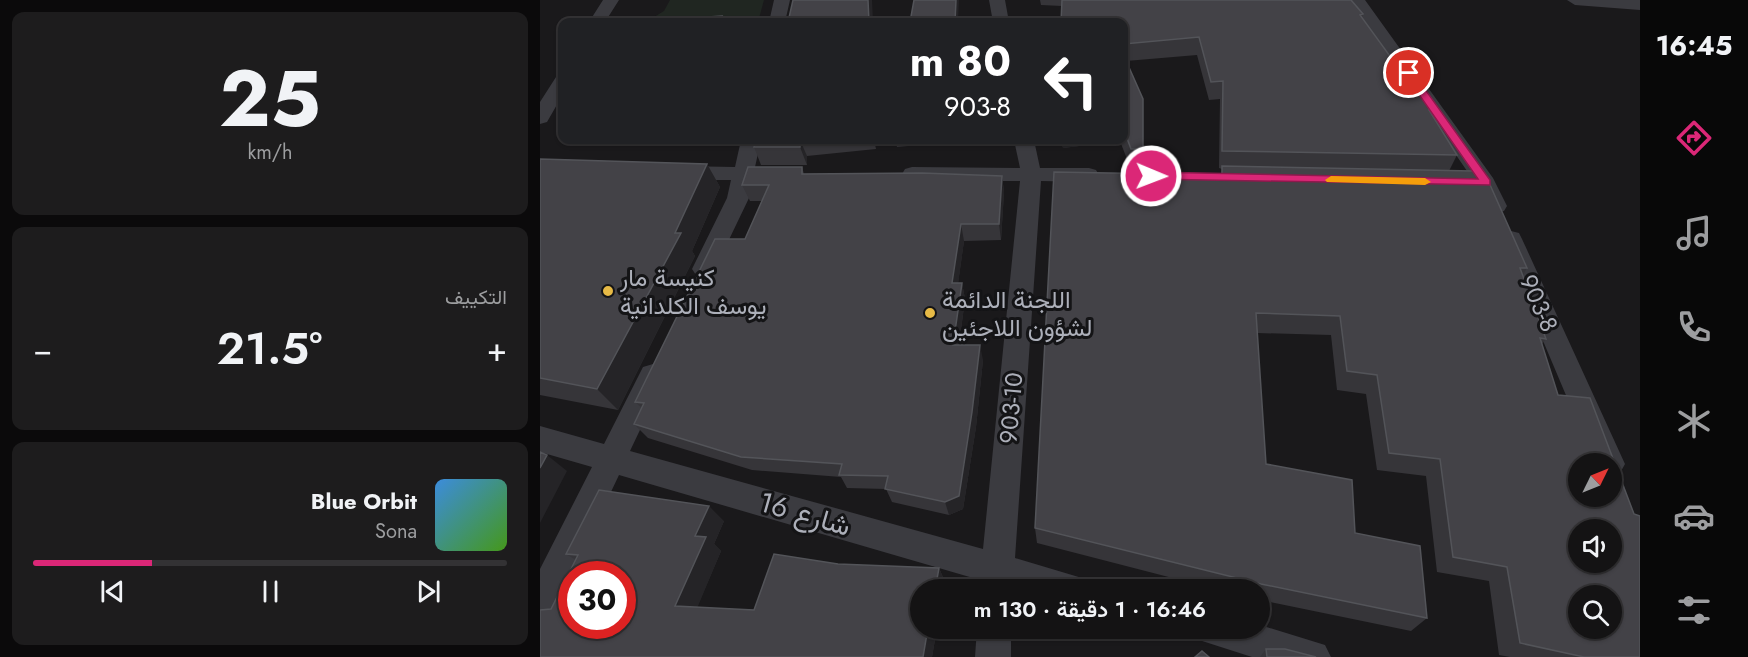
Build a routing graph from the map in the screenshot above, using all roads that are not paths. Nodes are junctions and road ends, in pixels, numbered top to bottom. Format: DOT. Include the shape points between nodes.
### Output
graph roads {
  1 [pos="611,0"];
  2 [pos="782,0"];
  3 [pos="997,0"];
  4 [pos="1357,0"];
  5 [pos="1575,0"];
  6 [pos="1640,5"];
  7 [pos="600,18"];
  8 [pos="778,18"];
  9 [pos="1000,18"];
  10 [pos="558,88"];
  11 [pos="540,118"];
  12 [pos="749,144"];
  13 [pos="1025,144"];
  14 [pos="659,172"];
  15 [pos="1031,173"];
  16 [pos="743,174"];
  17 [pos="800,174"];
  18 [pos="893,174"];
  19 [pos="1115,175"];
  20 [pos="1462,182"];
  21 [pos="1486,183"];
  22 [pos="693,292"];
  23 [pos="663,355"];
  24 [pos="540,439"];
  25 [pos="1606,453"];
  26 [pos="612,459"];
  27 [pos="994,579"];
  28 [pos="997,579"];
  29 [pos="540,604"];
  30 [pos="994,639"];
  31 [pos="1249,639"];
  32 [pos="993,657"];
  33 [pos="1313,657"];
  1 -- 7 [label="street"];
  2 -- 8 [label="street"];
  3 -- 9 [label="street"];
  4 -- 21 [label="street, 903-8"];
  5 -- 6 [label="street"];
  10 -- 11 [label="street"];
  12 -- 16 [label="street"];
  13 -- 15 [label="street, 903-10"];
  14 -- 16 [label="street"];
  15 -- 18 [label="street"];
  15 -- 19 [label="street"];
  15 -- 28 [label="street, 903-10"];
  16 -- 17 [label="street"];
  16 -- 22 [label="street" via="738,198"];
  20 -- 21 [label="street"];
  21 -- 25 [label="street, 903-8"];
  23 -- 26 [label="street"];
  24 -- 26 [label="street, شارع 16"];
  26 -- 27 [label="street, شارع 16"];
  26 -- 29 [label="street"];
  30 -- 32 [label="street"];
  31 -- 33 [label="street"];
}
